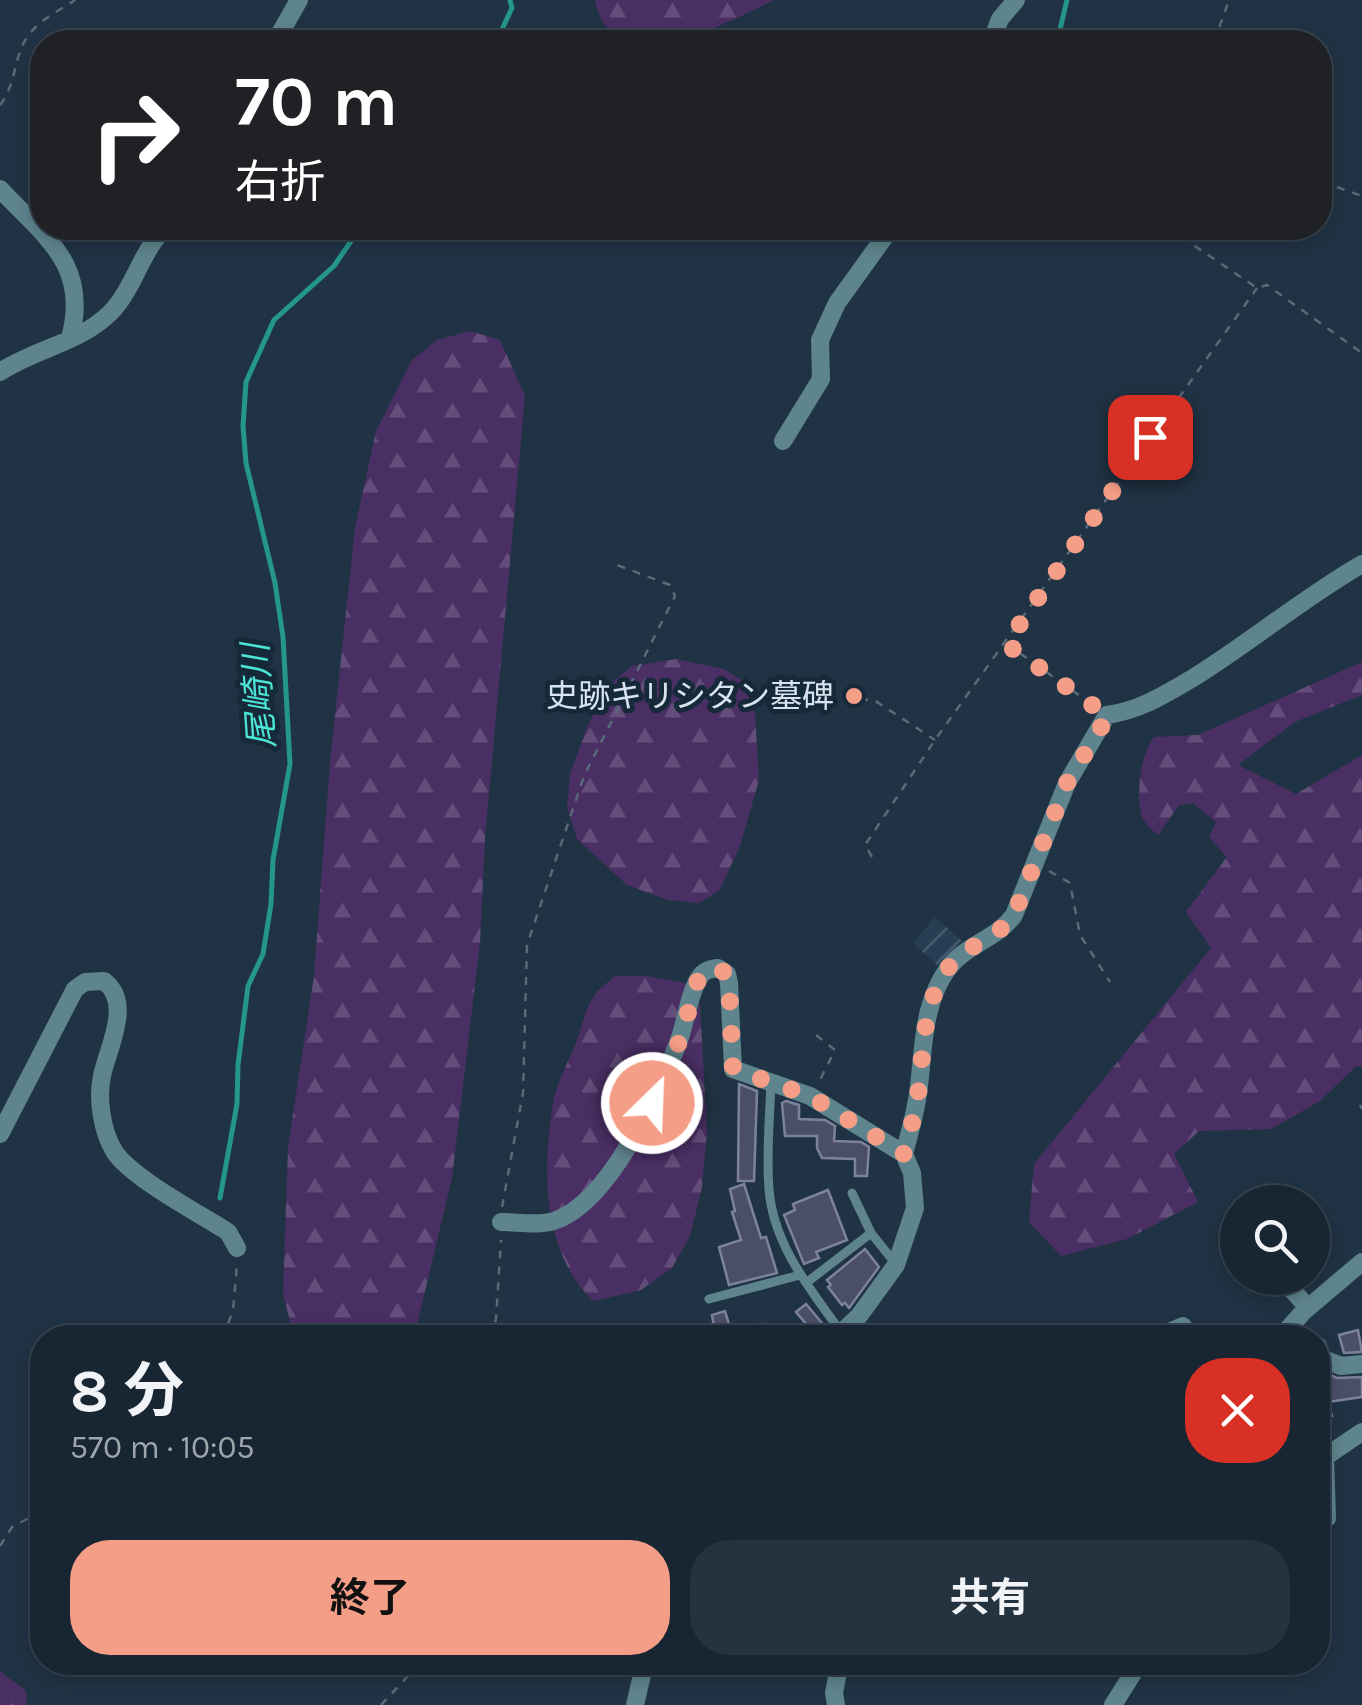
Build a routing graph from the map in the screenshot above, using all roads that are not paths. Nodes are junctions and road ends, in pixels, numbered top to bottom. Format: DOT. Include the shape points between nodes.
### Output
graph roads {
  1 [pos="299,0"];
  2 [pos="1016,0"];
  3 [pos="281,30"];
  4 [pos="996,30"];
  5 [pos="0,189"];
  6 [pos="30,222"];
  7 [pos="46,240"];
  8 [pos="154,240"];
  9 [pos="882,240"];
  10 [pos="70,338"];
  11 [pos="0,372"];
  12 [pos="782,441"];
  13 [pos="1362,564"];
  14 [pos="771,1080"];
  15 [pos="0,1134"];
  16 [pos="904,1154"];
  17 [pos="852,1193"];
  18 [pos="501,1222"];
  19 [pos="871,1233"];
  20 [pos="237,1248"];
  21 [pos="1362,1262"];
  22 [pos="896,1266"];
  23 [pos="803,1279"];
  24 [pos="1295,1295"];
  25 [pos="709,1299"];
  26 [pos="1306,1310"];
  27 [pos="834,1325"];
  28 [pos="851,1325"];
  29 [pos="1292,1325"];
  30 [pos="1310,1325"];
  31 [pos="1330,1362"];
  32 [pos="1362,1364"];
  33 [pos="1362,1432"];
  34 [pos="1330,1454"];
  35 [pos="642,1675"];
  36 [pos="837,1675"];
  37 [pos="1132,1675"];
  38 [pos="635,1705"];
  39 [pos="836,1705"];
  40 [pos="1113,1705"];
  1 -- 3 [label="street"];
  2 -- 4 [label="street"];
  5 -- 6 [label="street"];
  7 -- 10 [label="street" via="67,263 75,308"];
  8 -- 10 [label="street" via="113,310"];
  9 -- 12 [label="street" via="837,303 820,340 821,379"];
  10 -- 11 [label="street"];
  13 -- 16 [label="street" via="1160,698 1108,716 1067,783 1004,929 961,952 934,994"];
  14 -- 16 [label="street"];
  14 -- 18 [label="street" via="733,1069 727,974 708,970 698,980 652,1103 606,1182 557,1220"];
  14 -- 23 [label="lane" via="768,1187 777,1225"];
  15 -- 20 [label="street" via="74,989 104,981 114,992 118,1015 100,1092 108,1139 123,1163 228,1232"];
  16 -- 22 [label="street" via="915,1208"];
  17 -- 19 [label="lane"];
  19 -- 22 [label="lane"];
  19 -- 23 [label="lane"];
  21 -- 26 [label="street"];
  22 -- 28 [label="street"];
  23 -- 25 [label="lane"];
  23 -- 27 [label="lane"];
  24 -- 26 [label="street"];
  26 -- 29 [label="street"];
  26 -- 30 [label="street"];
  31 -- 32 [label="street"];
  33 -- 34 [label="street"];
  35 -- 38 [label="street"];
  36 -- 39 [label="street"];
  37 -- 40 [label="street"];
}
